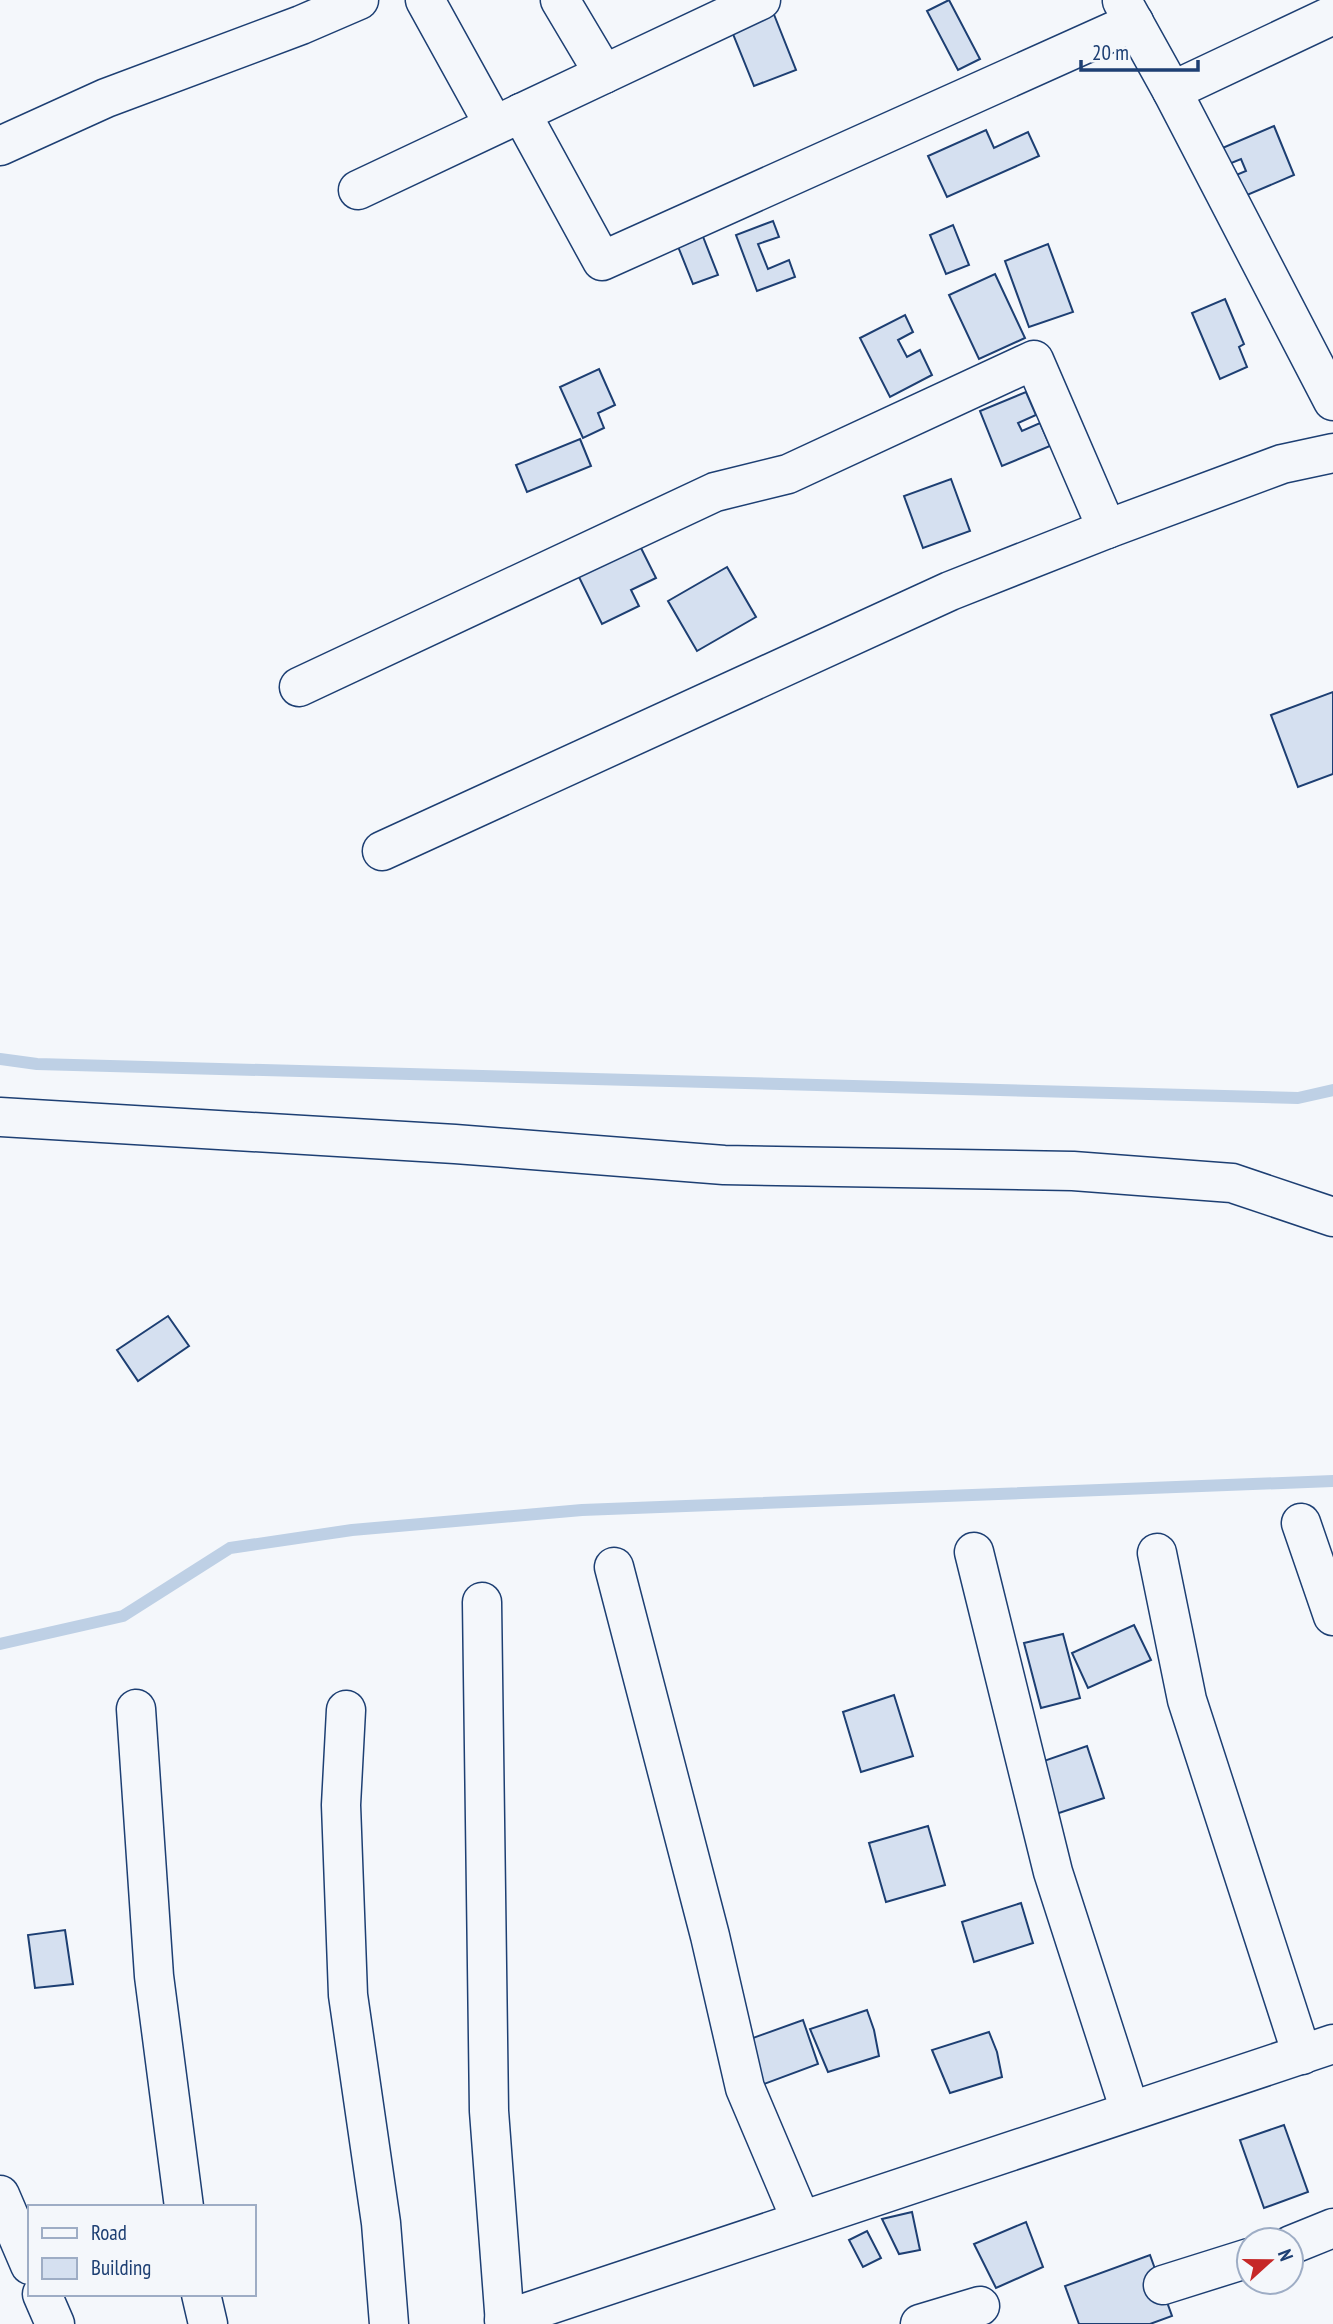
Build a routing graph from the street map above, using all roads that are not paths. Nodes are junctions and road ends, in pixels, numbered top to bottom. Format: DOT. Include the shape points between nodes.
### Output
graph roads {
  1 [pos="359,0"];
  2 [pos="425,0"];
  3 [pos="560,0"];
  4 [pos="761,0"];
  5 [pos="1128,11"];
  6 [pos="1333,15"];
  7 [pos="604,74"];
  8 [pos="1172,91"];
  9 [pos="508,119"];
  10 [pos="0,146"];
  11 [pos="358,190"];
  12 [pos="1333,401"];
  13 [pos="1333,453"];
  14 [pos="1107,529"];
  15 [pos="299,687"];
  16 [pos="382,851"];
  17 [pos="0,1117"];
  18 [pos="1333,1217"];
  19 [pos="1301,1523"];
  20 [pos="974,1552"];
  21 [pos="1157,1553"];
  22 [pos="614,1567"];
  23 [pos="482,1602"];
  24 [pos="1333,1616"];
  25 [pos="136,1709"];
  26 [pos="346,1710"];
  27 [pos="1317,2050"];
  28 [pos="1130,2111"];
  29 [pos="0,2195"];
  30 [pos="184,2205"];
  31 [pos="801,2220"];
  32 [pos="1333,2228"];
  33 [pos="1305,2239"];
  34 [pos="28,2260"];
  35 [pos="1235,2262"];
  36 [pos="1163,2285"];
  37 [pos="43,2296"];
  38 [pos="201,2296"];
  39 [pos="979,2306"];
  40 [pos="504,2322"];
  41 [pos="55,2324"];
  42 [pos="208,2324"];
  43 [pos="389,2324"];
  44 [pos="920,2324"];
  1 -- 10 [label="street" via="106,98"];
  2 -- 9 [label="street"];
  3 -- 7 [label="street"];
  4 -- 7 [label="street"];
  5 -- 8 [label="street"];
  5 -- 9 [label="street" via="603,261"];
  6 -- 8 [label="street"];
  7 -- 9 [label="street"];
  8 -- 12 [label="street"];
  9 -- 11 [label="street"];
  13 -- 14 [label="street" via="1282,464"];
  14 -- 15 [label="street" via="1034,360 788,474 715,492"];
  14 -- 16 [label="street" via="950,591"];
  17 -- 18 [label="street" via="724,1165 1113,1174 1232,1183"];
  19 -- 24 [label="street"];
  20 -- 28 [label="street" via="1053,1872"];
  21 -- 27 [label="street" via="1187,1700"];
  22 -- 31 [label="street" via="745,2088"];
  23 -- 40 [label="street" via="489,2111"];
  25 -- 30 [label="street" via="154,1976"];
  26 -- 43 [label="street" via="341,1805 348,1995 380,2210"];
  27 -- 28 [label="street"];
  28 -- 31 [label="street"];
  29 -- 34 [label="street"];
  31 -- 40 [label="street"];
  32 -- 33 [label="street"];
  35 -- 36 [label="street"];
  37 -- 41 [label="street"];
  38 -- 42 [label="street"];
  39 -- 44 [label="street"];
}
